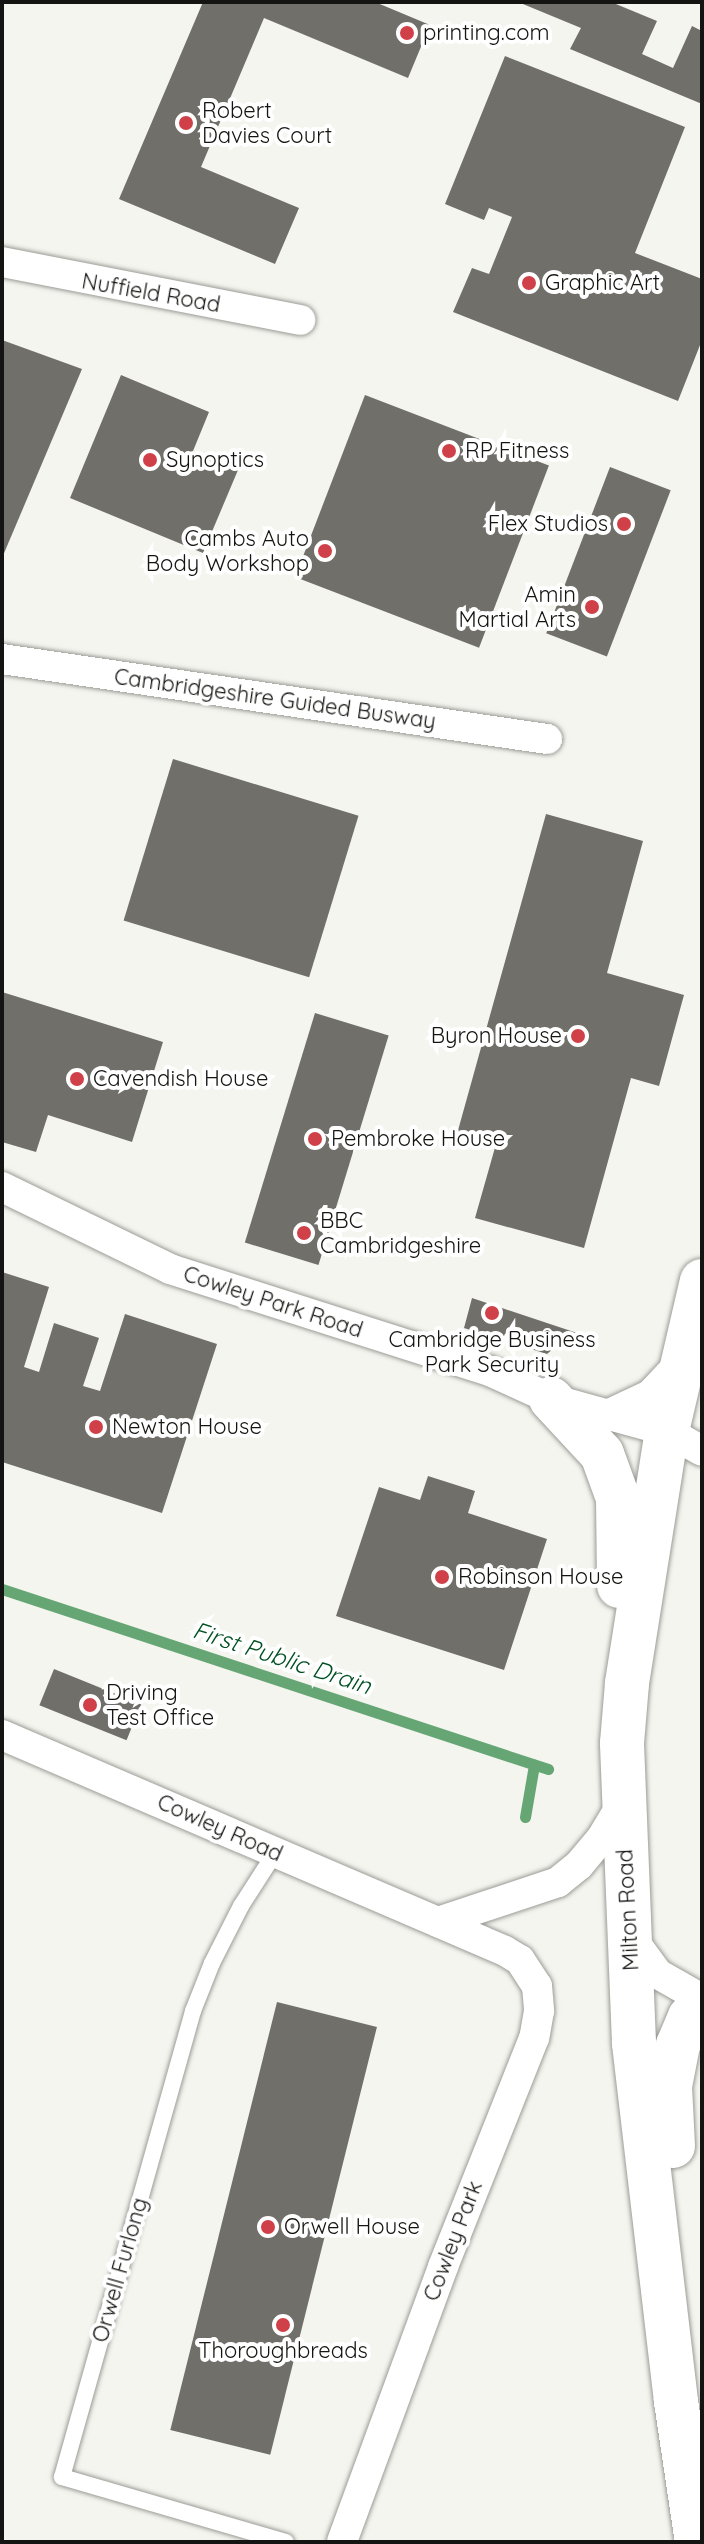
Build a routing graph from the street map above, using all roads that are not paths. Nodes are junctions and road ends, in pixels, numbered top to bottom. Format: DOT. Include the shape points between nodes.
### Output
graph roads {
  1 [pos="2,262"];
  2 [pos="300,320"];
  3 [pos="2,659"];
  4 [pos="547,739"];
  5 [pos="2,1187"];
  6 [pos="702,1281"];
  7 [pos="683,1360"];
  8 [pos="551,1399"];
  9 [pos="607,1415"];
  10 [pos="690,1430"];
  11 [pos="627,1683"];
  12 [pos="2,1735"];
  13 [pos="625,1799"];
  14 [pos="275,1853"];
  15 [pos="438,1922"];
  16 [pos="630,1936"];
  17 [pos="505,1951"];
  18 [pos="702,1999"];
  19 [pos="702,2008"];
  20 [pos="676,2401"];
  21 [pos="286,2542"];
  22 [pos="342,2542"];
  23 [pos="697,2542"];
  1 -- 2 [label="street, Nuffield Road"];
  3 -- 4 [label="street, Cambridgeshire Guided Busway"];
  5 -- 8 [label="street, Cowley Park Road" via="170,1269 490,1371"];
  6 -- 7 [label="main road, Milton Road"];
  7 -- 9 [label="street" via="650,1395"];
  7 -- 10 [label="main road, Milton Road"];
  8 -- 9 [label="street, Cowley Park Road"];
  8 -- 11 [label="main road" via="602,1454 618,1498 617,1643"];
  9 -- 10 [label="street, Cowley Park Road"];
  10 -- 11 [label="main road, Milton Road"];
  11 -- 13 [label="main road, Milton Road"];
  12 -- 14 [label="street, Cowley Road"];
  13 -- 15 [label="street" via="601,1839 558,1882"];
  13 -- 16 [label="main road, Milton Road"];
  14 -- 15 [label="street, Cowley Road"];
  14 -- 21 [label="lane, Orwell Furlong" via="241,1906 193,2011 62,2477"];
  15 -- 17 [label="street, Cowley Road"];
  16 -- 18 [label="street" via="658,1974"];
  16 -- 20 [label="main road, Milton Road" via="634,2043"];
  17 -- 22 [label="street, Cowley Park" via="520,1960 537,1986 534,2038"];
  19 -- 20 [label="main road" via="690,2017 678,2045 670,2086 679,2250"];
  20 -- 23 [label="main road, Milton Road"];
}
